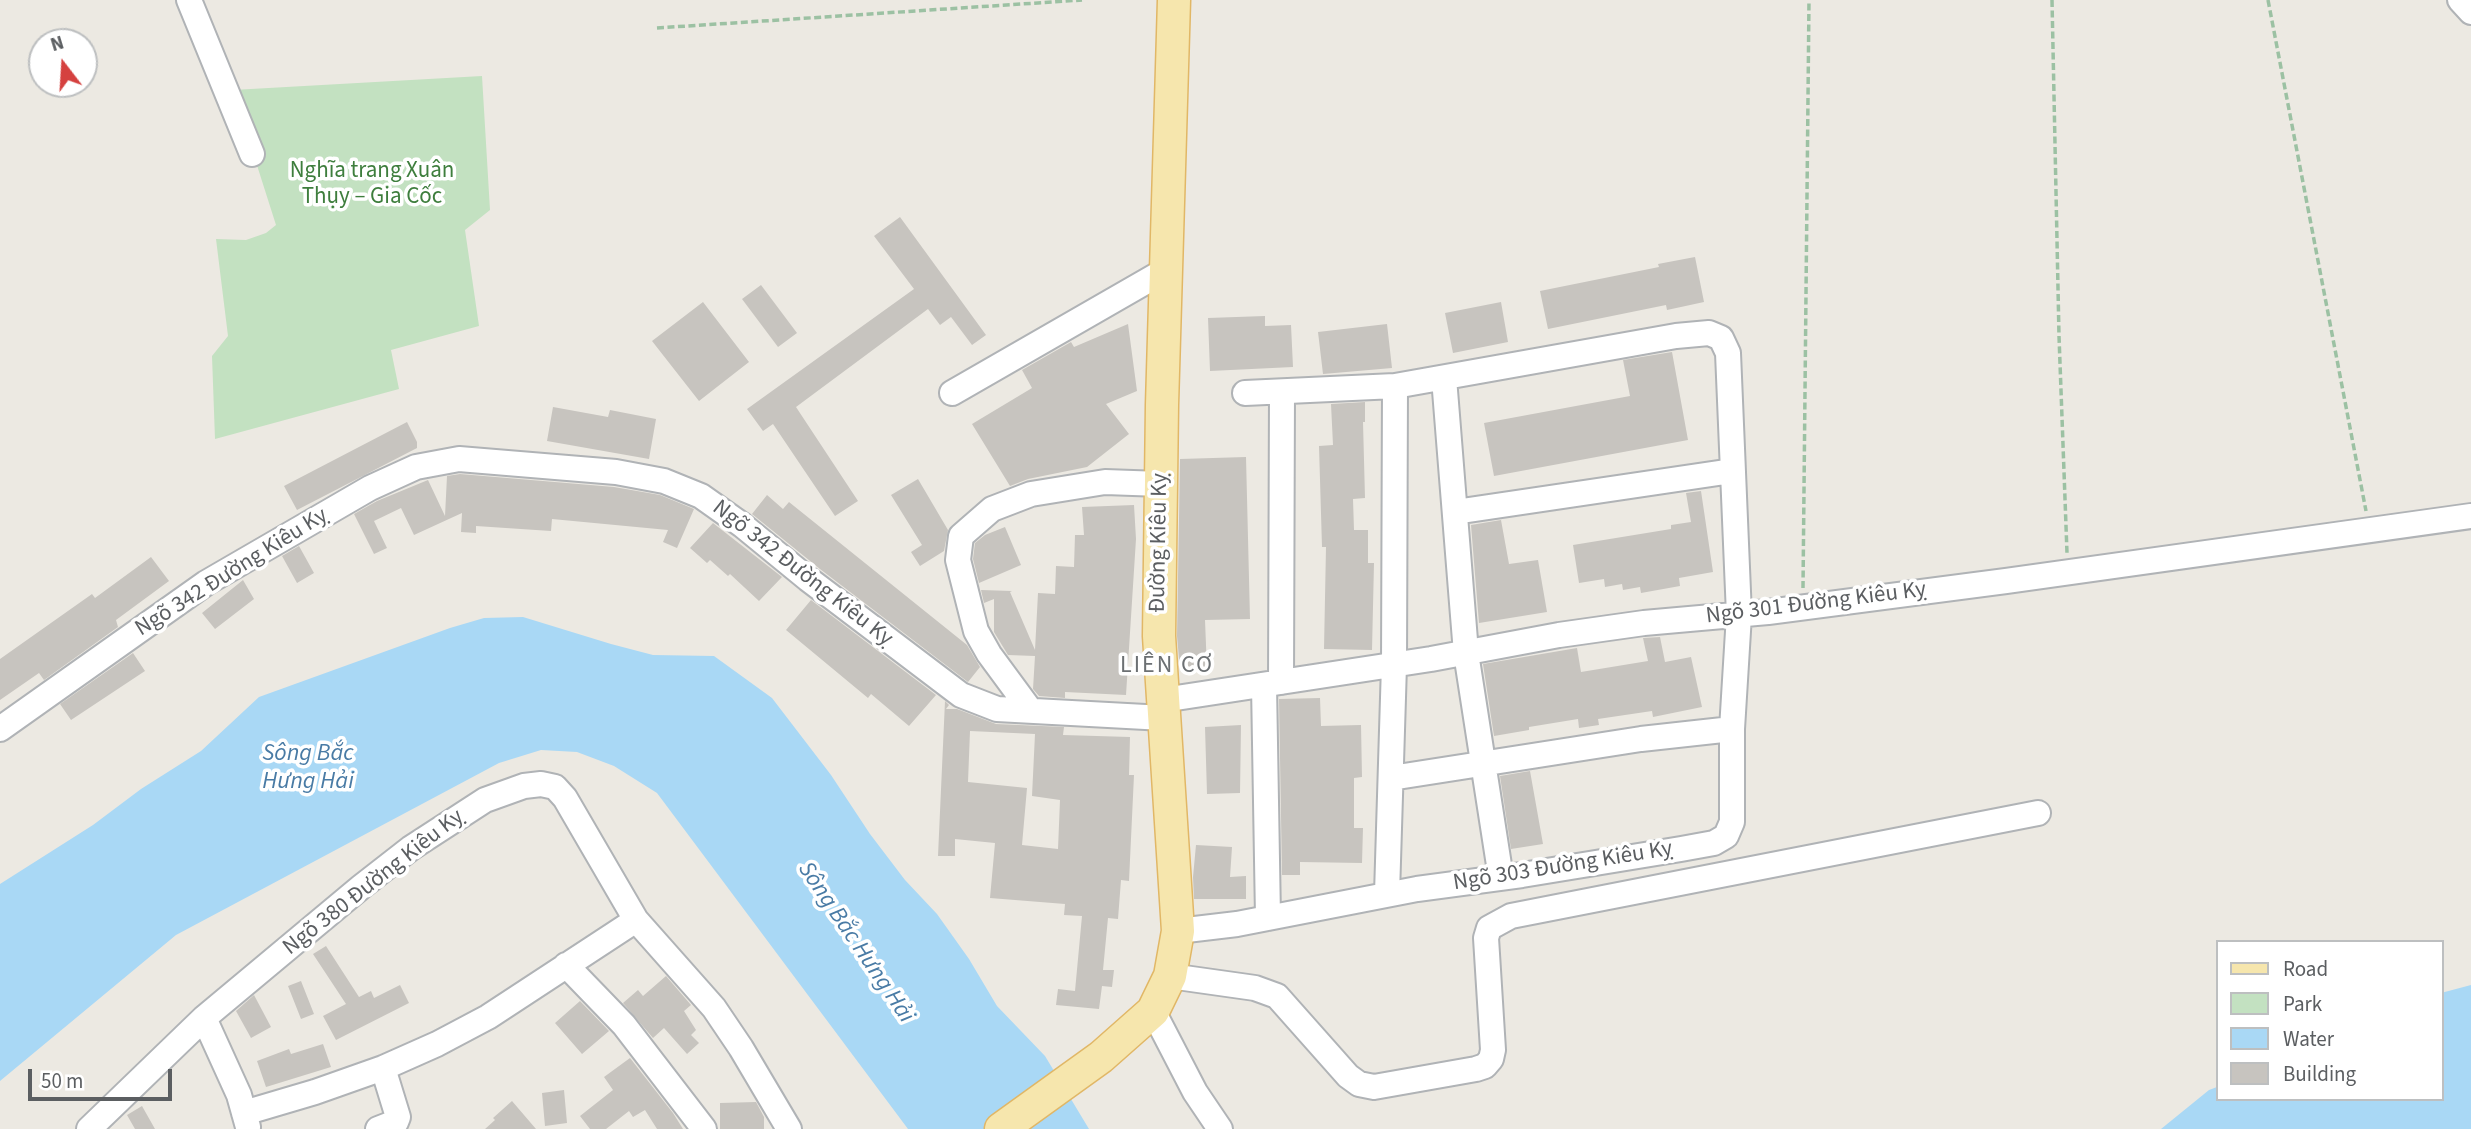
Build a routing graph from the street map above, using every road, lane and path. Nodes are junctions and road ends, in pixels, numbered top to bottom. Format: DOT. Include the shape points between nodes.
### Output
graph roads {
  1 [pos="189,0"];
  2 [pos="1082,0"];
  3 [pos="1174,0"];
  4 [pos="1809,0"];
  5 [pos="2052,0"];
  6 [pos="2268,0"];
  7 [pos="2460,0"];
  8 [pos="2471,12"];
  9 [pos="657,28"];
  10 [pos="252,154"];
  11 [pos="1166,270"];
  12 [pos="1444,378"];
  13 [pos="1395,386"];
  14 [pos="1282,392"];
  15 [pos="952,393"];
  16 [pos="1245,393"];
  17 [pos="1732,471"];
  18 [pos="1161,484"];
  19 [pos="1455,512"];
  20 [pos="2471,516"];
  21 [pos="2369,530"];
  22 [pos="2068,572"];
  23 [pos="1803,607"];
  24 [pos="1739,614"];
  25 [pos="1466,653"];
  26 [pos="1394,665"];
  27 [pos="1273,684"];
  28 [pos="1164,709"];
  29 [pos="1031,711"];
  30 [pos="0,729"];
  31 [pos="1732,729"];
  32 [pos="1484,764"];
  33 [pos="1391,778"];
  34 [pos="2038,813"];
  35 [pos="1501,878"];
  36 [pos="1387,894"];
  37 [pos="1268,918"];
  38 [pos="636,920"];
  39 [pos="1178,931"];
  40 [pos="566,965"];
  41 [pos="1170,976"];
  42 [pos="1153,1011"];
  43 [pos="204,1018"];
  44 [pos="383,1068"];
  45 [pos="246,1121"];
  46 [pos="89,1129"];
  47 [pos="378,1129"];
  48 [pos="704,1129"];
  49 [pos="789,1129"];
  50 [pos="1001,1129"];
  51 [pos="1220,1129"];
  1 -- 10 [label="street"];
  2 -- 9 [label="path"];
  3 -- 11 [label="main road, Đường Kiêu Kỵ"];
  4 -- 23 [label="path"];
  5 -- 22 [label="path"];
  6 -- 21 [label="path"];
  7 -- 8 [label="street"];
  11 -- 15 [label="street"];
  11 -- 18 [label="main road, Đường Kiêu Kỵ"];
  12 -- 13 [label="street, Ngõ 303 Đường Kiêu Kỵ"];
  12 -- 17 [label="street, Ngõ 303 Đường Kiêu Kỵ" via="1709,333 1721,338 1728,353"];
  12 -- 19 [label="street"];
  13 -- 14 [label="street, Ngõ 303 Đường Kiêu Kỵ"];
  13 -- 26 [label="street"];
  14 -- 16 [label="street, Ngõ 303 Đường Kiêu Kỵ"];
  14 -- 27 [label="street"];
  17 -- 19 [label="street"];
  17 -- 24 [label="street, Ngõ 303 Đường Kiêu Kỵ"];
  18 -- 28 [label="main road, Đường Kiêu Kỵ" via="1159,636"];
  18 -- 29 [label="street" via="1105,482 1031,494 992,509 961,536 958,560 976,631"];
  19 -- 25 [label="street"];
  20 -- 21 [label="street, Ngõ 301 Đường Kiêu Kỵ"];
  21 -- 22 [label="street, Ngõ 301 Đường Kiêu Kỵ"];
  22 -- 23 [label="street, Ngõ 301 Đường Kiêu Kỵ"];
  23 -- 24 [label="street, Ngõ 301 Đường Kiêu Kỵ"];
  24 -- 25 [label="street, Ngõ 301 Đường Kiêu Kỵ" via="1559,635"];
  24 -- 31 [label="street, Ngõ 303 Đường Kiêu Kỵ"];
  25 -- 26 [label="street, Ngõ 301 Đường Kiêu Kỵ"];
  25 -- 32 [label="street"];
  26 -- 27 [label="street, Ngõ 301 Đường Kiêu Kỵ"];
  26 -- 33 [label="street"];
  27 -- 28 [label="street, Ngõ 301 Đường Kiêu Kỵ"];
  27 -- 37 [label="street"];
  28 -- 29 [label="street, Ngõ 342 Đường Kiêu Kỵ"];
  28 -- 39 [label="main road, Đường Kiêu Kỵ"];
  29 -- 30 [label="street, Ngõ 342 Đường Kiêu Kỵ" via="996,709 961,695 701,496 664,481 616,472 459,459 416,467 370,488 206,583"];
  31 -- 32 [label="street"];
  31 -- 35 [label="street, Ngõ 303 Đường Kiêu Kỵ" via="1741,809 1721,841"];
  32 -- 33 [label="street"];
  32 -- 35 [label="street"];
  33 -- 36 [label="street"];
  34 -- 41 [label="street" via="1510,916 1489,928 1486,938 1493,1050 1485,1066 1476,1069 1374,1087 1359,1084 1277,996 1243,986"];
  35 -- 36 [label="street, Ngõ 303 Đường Kiêu Kỵ"];
  36 -- 37 [label="street, Ngõ 303 Đường Kiêu Kỵ"];
  37 -- 39 [label="street, Ngõ 303 Đường Kiêu Kỵ"];
  38 -- 40 [label="street"];
  38 -- 43 [label="street, Ngõ 380 Đường Kiêu Kỵ" via="565,798 555,787 524,786 485,800 411,848"];
  38 -- 49 [label="street, Ngõ 380 Đường Kiêu Kỵ" via="714,1008"];
  39 -- 41 [label="main road, Đường Kiêu Kỵ"];
  40 -- 44 [label="street" via="488,1017"];
  40 -- 48 [label="street" via="624,1025"];
  41 -- 42 [label="main road, Đường Kiêu Kỵ"];
  42 -- 50 [label="main road, Đường Kiêu Kỵ" via="1101,1057"];
  42 -- 51 [label="street"];
  43 -- 45 [label="street"];
  43 -- 46 [label="street, Ngõ 380 Đường Kiêu Kỵ"];
  44 -- 45 [label="street"];
  44 -- 47 [label="street" via="398,1117"];
}
